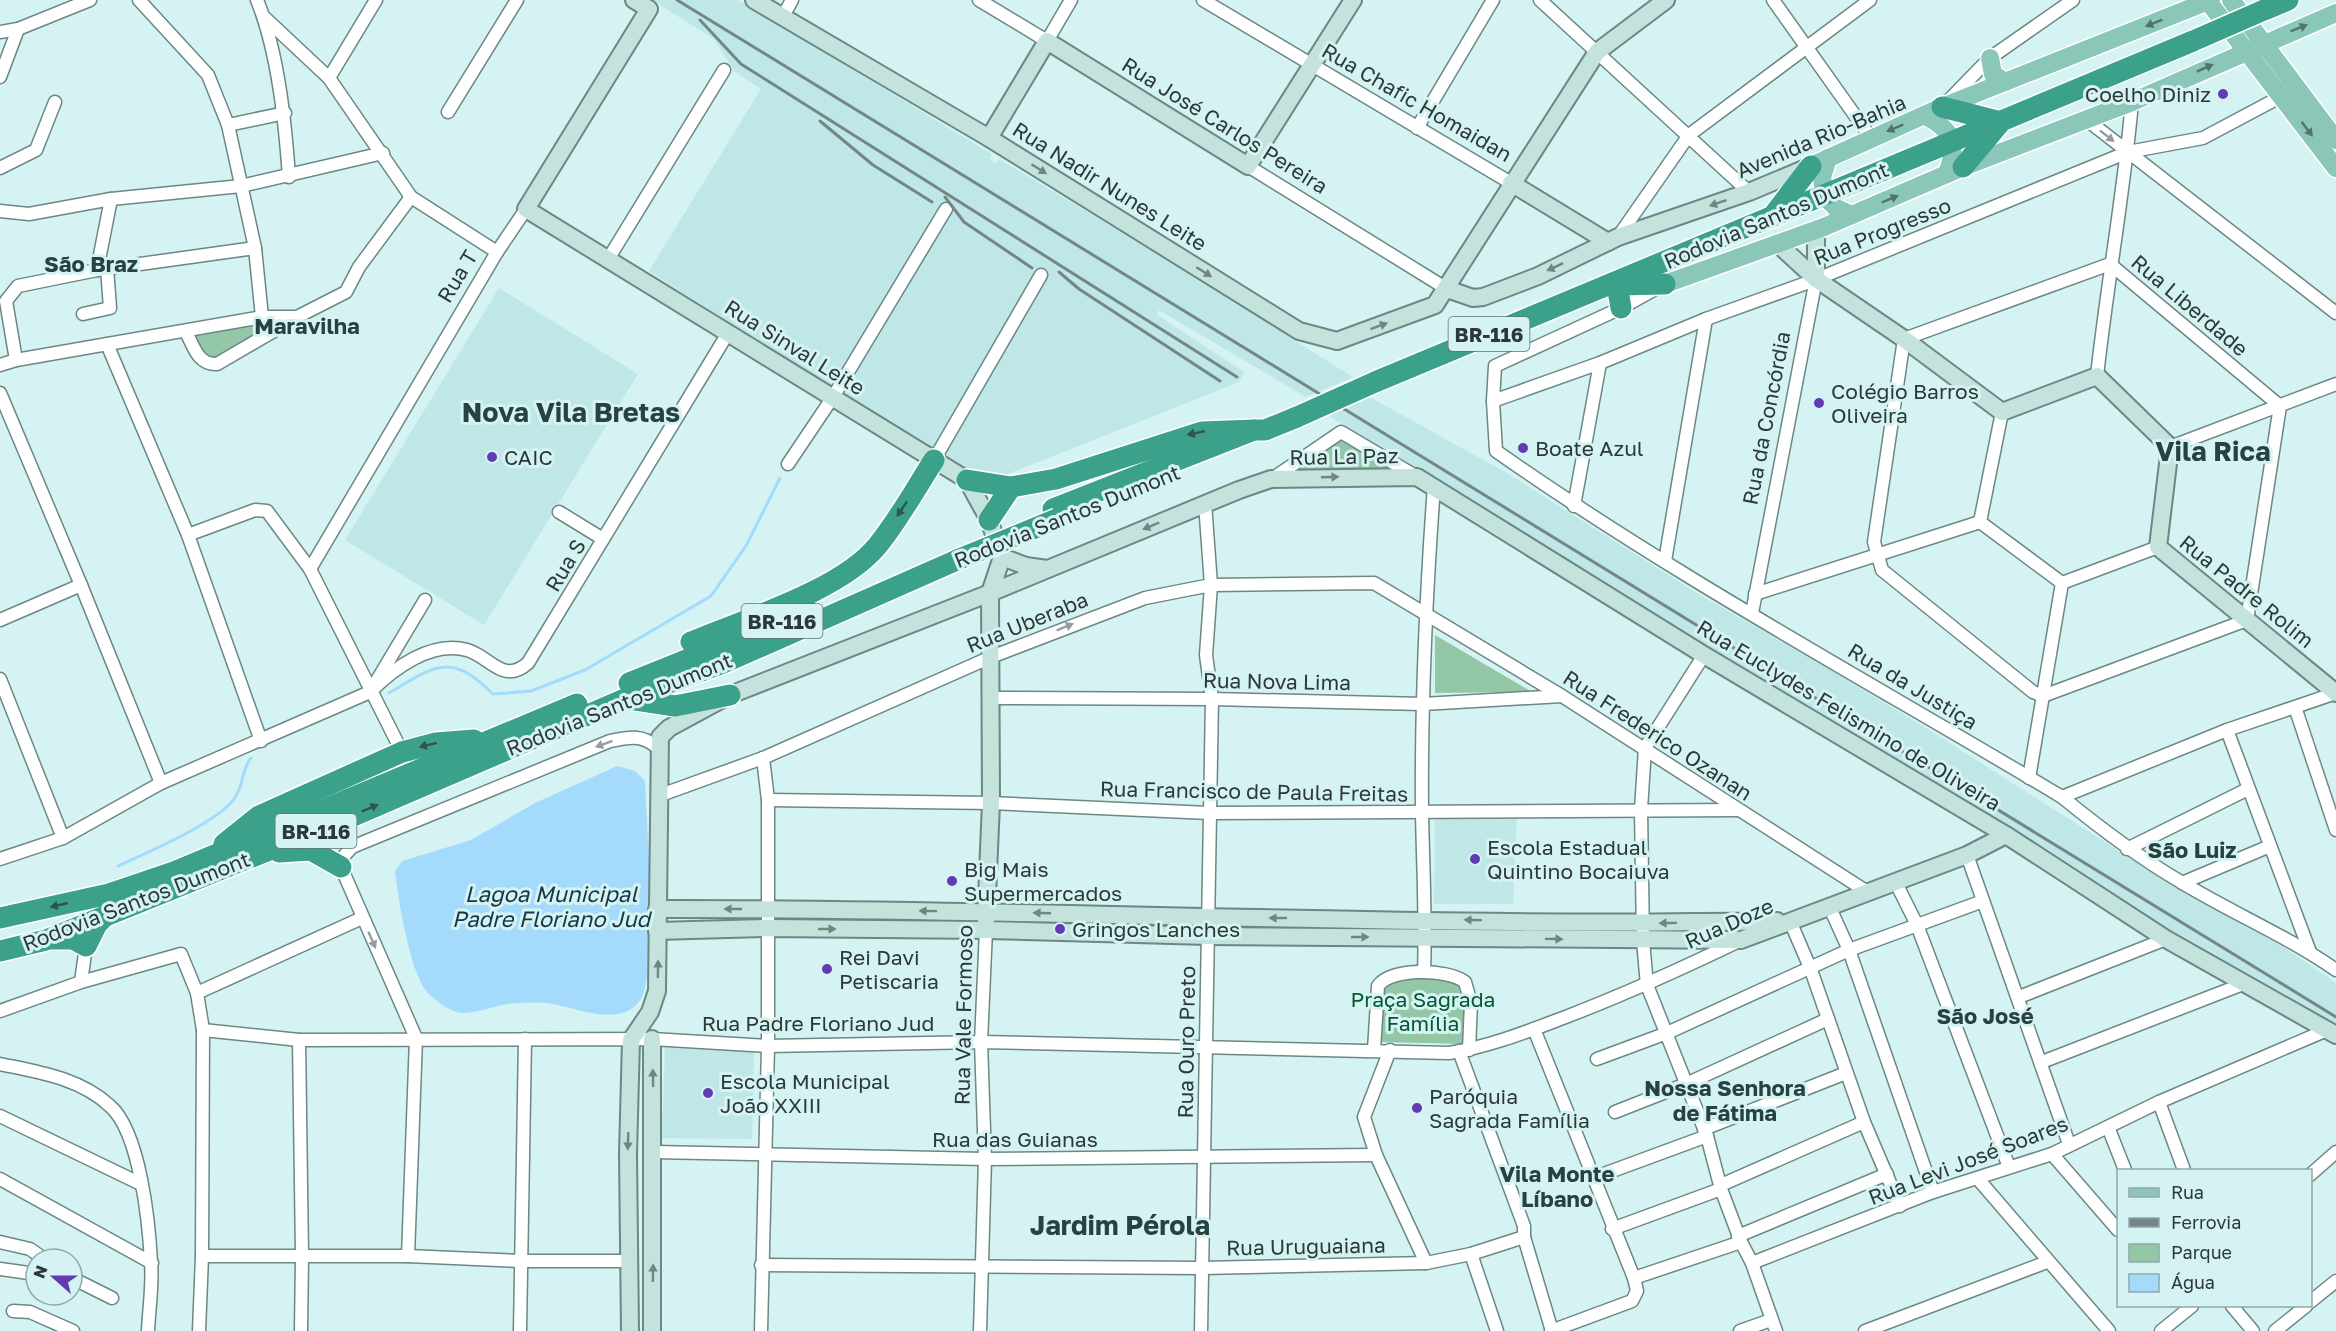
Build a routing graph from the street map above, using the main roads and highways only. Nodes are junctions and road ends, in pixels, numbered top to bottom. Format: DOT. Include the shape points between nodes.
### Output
graph roads {
  1 [pos="2209,0"];
  2 [pos="2231,0"];
  3 [pos="2288,0"];
  4 [pos="2336,13"];
  5 [pos="2254,46"];
  6 [pos="1990,58"];
  7 [pos="2005,82"];
  8 [pos="1934,112"];
  9 [pos="2001,122"];
  10 [pos="2336,140"];
  11 [pos="1952,141"];
  12 [pos="1820,162"];
  13 [pos="2336,168"];
  14 [pos="1955,171"];
  15 [pos="1824,196"];
  16 [pos="1852,215"];
  17 [pos="1772,218"];
  18 [pos="1665,284"];
  19 [pos="1610,286"];
  20 [pos="1621,308"];
  21 [pos="1260,430"];
  22 [pos="934,460"];
  23 [pos="967,480"];
  24 [pos="1011,488"];
  25 [pos="989,520"];
  26 [pos="955,555"];
  27 [pos="721,664"];
  28 [pos="618,695"];
  29 [pos="497,737"];
  30 [pos="254,856"];
  31 [pos="205,860"];
  32 [pos="341,867"];
  33 [pos="1,914"];
  34 [pos="106,914"];
  35 [pos="46,940"];
  36 [pos="1,951"];
  1 -- 5 [label="main road"];
  1 -- 7 [label="main road, Avenida Rio-Bahia, one-way"];
  2 -- 5 [label="main road"];
  3 -- 9 [label="highway, Rodovia Santos Dumont / BR-116, bridge"];
  5 -- 4 [label="main road, one-way"];
  5 -- 10 [label="main road"];
  5 -- 13 [label="main road, one-way" via="2282,96"];
  14 -- 5 [label="main road, one-way" via="2132,102"];
  6 -- 7 [label="main road" via="1993,74"];
  7 -- 8 [label="main road, Avenida Rio-Bahia"];
  8 -- 9 [label="highway"];
  8 -- 11 [label="main road"];
  8 -- 12 [label="main road, Avenida Rio-Bahia, one-way"];
  9 -- 11 [label="highway, Rodovia Santos Dumont / BR-116"];
  9 -- 14 [label="highway"];
  11 -- 14 [label="main road"];
  11 -- 15 [label="highway, Rodovia Santos Dumont / BR-116"];
  12 -- 15 [label="main road"];
  12 -- 17 [label="highway"];
  16 -- 14 [label="main road, one-way"];
  15 -- 16 [label="main road"];
  15 -- 17 [label="highway, Rodovia Santos Dumont / BR-116"];
  16 -- 18 [label="main road"];
  17 -- 19 [label="highway, Rodovia Santos Dumont / BR-116"];
  18 -- 19 [label="highway"];
  19 -- 20 [label="highway"];
  19 -- 21 [label="highway, Rodovia Santos Dumont / BR-116, bridge"];
  21 -- 24 [label="highway, one-way" via="1202,432 1085,470"];
  21 -- 26 [label="highway, Rodovia Santos Dumont / BR-116, bridge" via="1260,438"];
  22 -- 28 [label="highway, one-way" via="878,545 852,570 824,586 666,653"];
  23 -- 24 [label="highway"];
  24 -- 25 [label="highway"];
  26 -- 27 [label="highway, Rodovia Santos Dumont / BR-116"];
  26 -- 28 [label="highway, Rodovia Santos Dumont / BR-116"];
  27 -- 28 [label="highway, Rodovia Santos Dumont / BR-116"];
  27 -- 28 [label="highway" via="714,672 713,683 719,692 730,695 675,706"];
  28 -- 29 [label="highway, Rodovia Santos Dumont / BR-116"];
  30 -- 28 [label="highway, Rodovia Santos Dumont / BR-116, one-way"];
  29 -- 31 [label="highway, Rodovia Santos Dumont / BR-116"];
  29 -- 31 [label="highway, one-way" via="436,743 402,752 259,816"];
  30 -- 32 [label="highway" via="311,850"];
  30 -- 34 [label="highway, Rodovia Santos Dumont / BR-116"];
  31 -- 33 [label="highway, Rodovia Santos Dumont / BR-116, one-way" via="109,894"];
  33 -- 36 [label="highway" via="6,936"];
  34 -- 35 [label="highway, Rodovia Santos Dumont / BR-116"];
  34 -- 35 [label="highway" via="86,946 67,938"];
  35 -- 36 [label="highway, Rodovia Santos Dumont / BR-116"];
}
